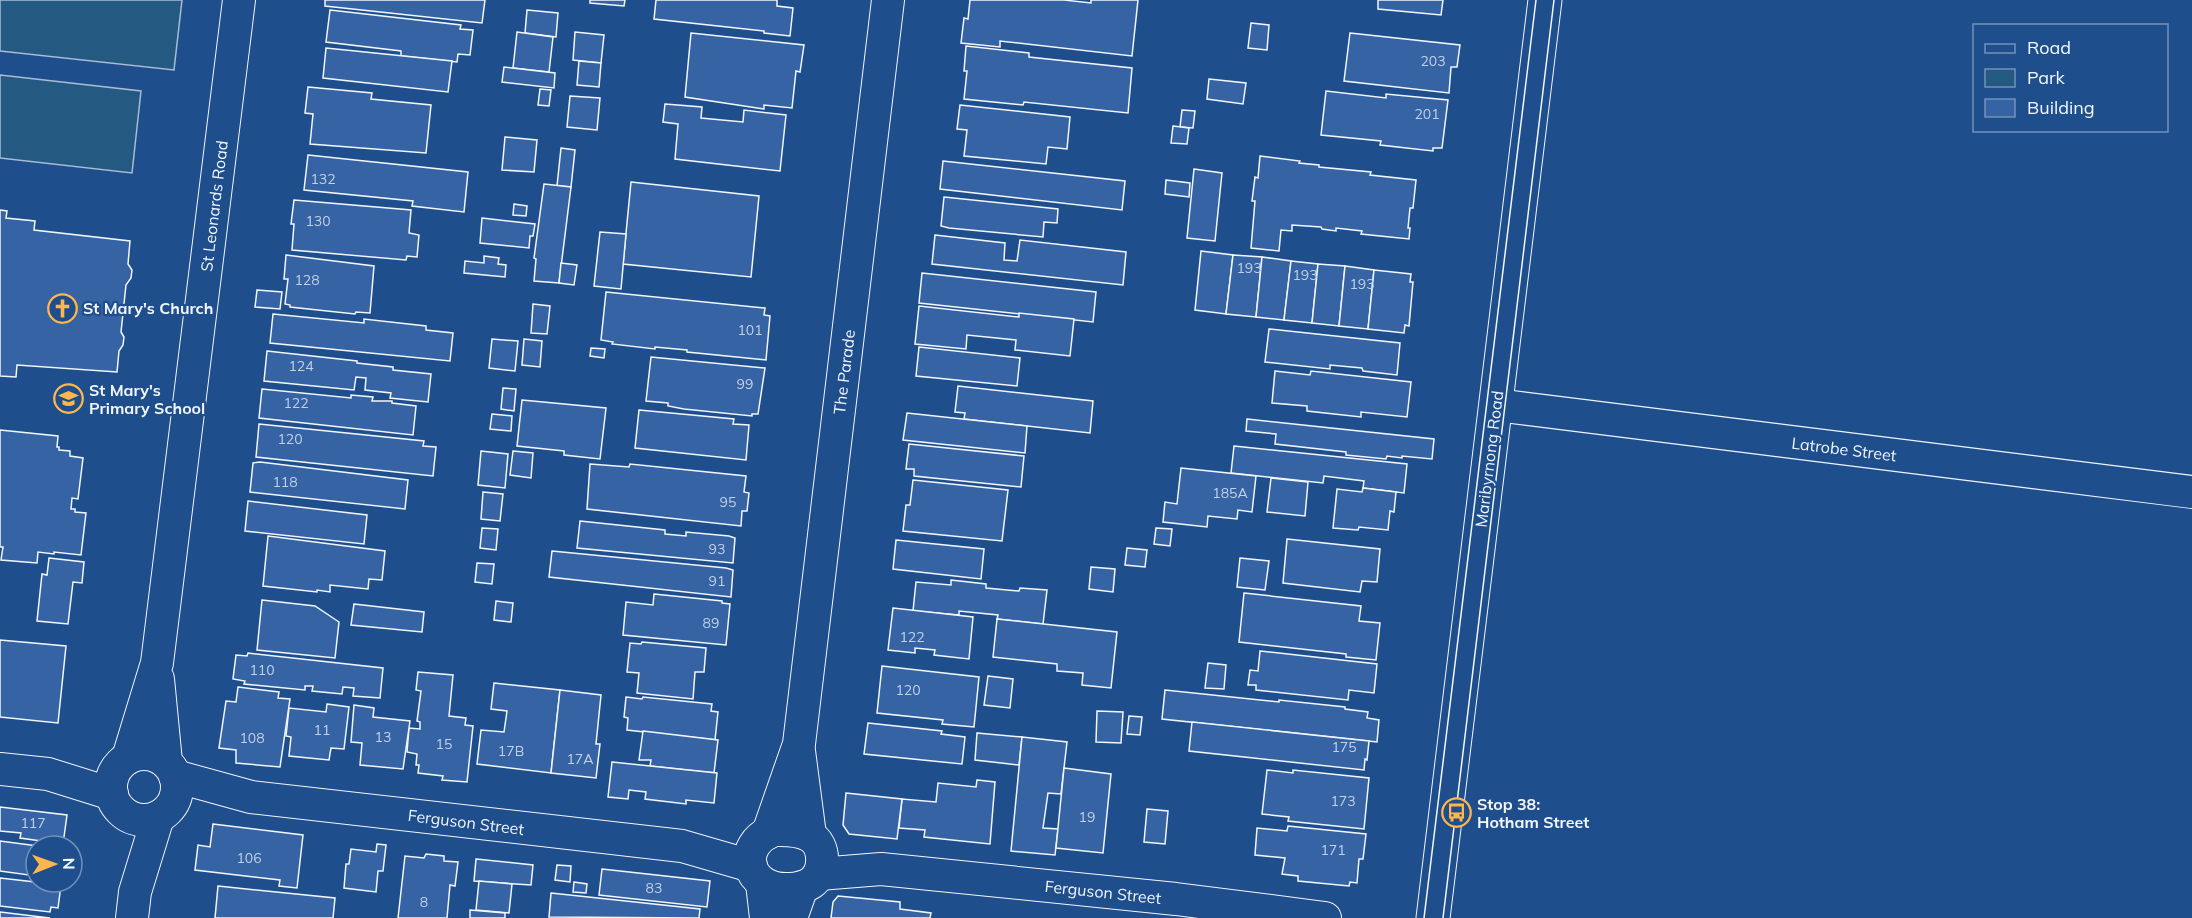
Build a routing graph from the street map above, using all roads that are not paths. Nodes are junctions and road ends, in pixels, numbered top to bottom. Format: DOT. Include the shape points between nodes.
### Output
graph roads {
  1 [pos="239,0"];
  2 [pos="888,0"];
  3 [pos="1545,0"];
  4 [pos="1496,405"];
  5 [pos="2192,492"];
  6 [pos="799,744"];
  7 [pos="0,769"];
  8 [pos="145,786"];
  9 [pos="759,856"];
  10 [pos="813,862"];
  11 [pos="133,905"];
  12 [pos="766,918"];
  13 [pos="790,918"];
  14 [pos="1326,918"];
  15 [pos="1433,918"];
  1 -- 8 [label="street, St Leonards Road"];
  2 -- 6 [label="street, The Parade"];
  3 -- 4 [label="main road, Maribyrnong Road"];
  4 -- 5 [label="street, Latrobe Street"];
  4 -- 15 [label="main road, Maribyrnong Road"];
  6 -- 9 [label="street, The Parade"];
  6 -- 10 [label="street, The Parade"];
  7 -- 8 [label="street, Ferguson Street"];
  8 -- 9 [label="street, Ferguson Street"];
  8 -- 11 [label="street, St Leonards Road"];
  9 -- 10 [label="street" via="774,830 795,830"];
  9 -- 10 [label="street" via="765,886 778,889"];
  9 -- 12 [label="street, The Parade"];
  10 -- 13 [label="street, The Parade"];
  10 -- 14 [label="street, Ferguson Street"];
}
